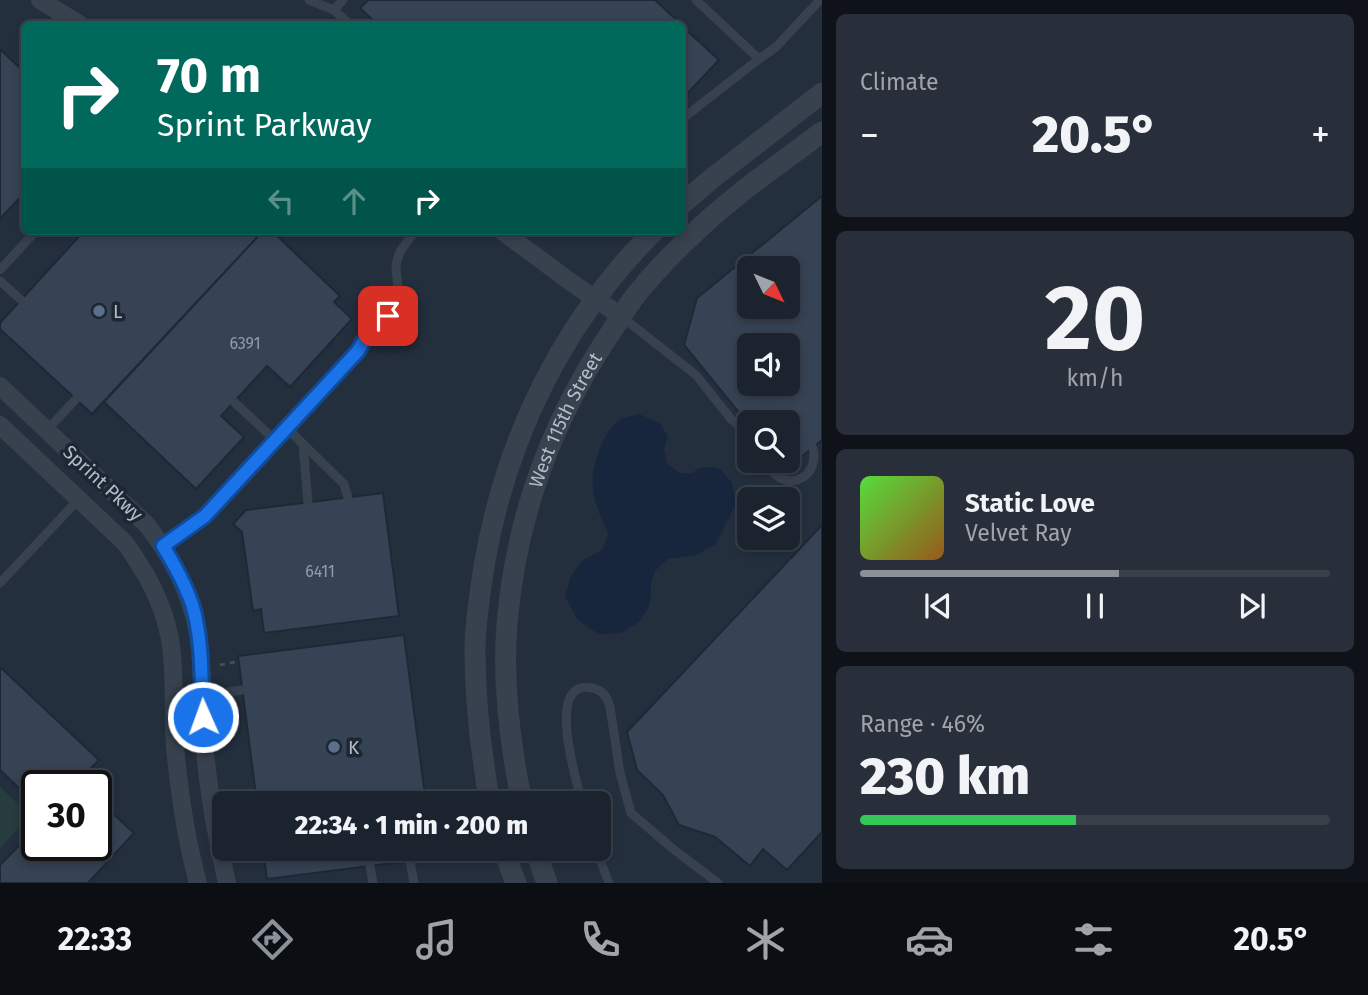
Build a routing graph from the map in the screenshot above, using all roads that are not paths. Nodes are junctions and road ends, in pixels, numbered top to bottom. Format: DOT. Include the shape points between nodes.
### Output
graph roads {
  1 [pos="40,0"];
  2 [pos="310,0"];
  3 [pos="343,0"];
  4 [pos="696,0"];
  5 [pos="820,0"];
  6 [pos="334,10"];
  7 [pos="74,21"];
  8 [pos="346,21"];
  9 [pos="760,59"];
  10 [pos="822,93"];
  11 [pos="686,116"];
  12 [pos="822,132"];
  13 [pos="686,201"];
  14 [pos="32,235"];
  15 [pos="412,235"];
  16 [pos="508,235"];
  17 [pos="650,235"];
  18 [pos="0,270"];
  19 [pos="0,281"];
  20 [pos="596,298"];
  21 [pos="21,300"];
  22 [pos="621,316"];
  23 [pos="0,386"];
  24 [pos="75,399"];
  25 [pos="234,402"];
  26 [pos="737,419"];
  27 [pos="0,425"];
  28 [pos="287,428"];
  29 [pos="47,429"];
  30 [pos="275,440"];
  31 [pos="303,444"];
  32 [pos="813,448"];
  33 [pos="774,473"];
  34 [pos="348,498"];
  35 [pos="79,499"];
  36 [pos="308,503"];
  37 [pos="163,546"];
  38 [pos="0,583"];
  39 [pos="243,690"];
  40 [pos="202,695"];
  41 [pos="488,791"];
  42 [pos="520,791"];
  43 [pos="579,791"];
  44 [pos="410,861"];
  45 [pos="508,861"];
  46 [pos="539,861"];
  47 [pos="601,861"];
  48 [pos="370,866"];
  49 [pos="198,883"];
  50 [pos="227,883"];
  51 [pos="373,883"];
  52 [pos="412,883"];
  53 [pos="516,883"];
  54 [pos="547,883"];
  55 [pos="609,883"];
  56 [pos="718,883"];
  1 -- 7 [label="street"];
  2 -- 6 [label="lane"];
  3 -- 6 [label="lane"];
  4 -- 9 [label="lane"];
  5 -- 9 [label="lane"];
  6 -- 8 [label="lane"];
  9 -- 11 [label="lane"];
  10 -- 13 [label="street"];
  12 -- 22 [label="street, West 115th Street" via="691,236"];
  14 -- 18 [label="lane"];
  15 -- 28 [label="lane" via="398,254 396,303 388,316"];
  16 -- 20 [label="street"];
  17 -- 20 [label="street, West 115th Street"];
  19 -- 21 [label="lane"];
  20 -- 22 [label="street"];
  20 -- 41 [label="street, West 115th Street" via="537,396 512,455 490,532 475,649"];
  22 -- 26 [label="lane" via="704,377"];
  22 -- 42 [label="street, West 115th Street" via="579,381 556,428 523,525 507,625 507,696"];
  23 -- 29 [label="street, Sprint Pkwy"];
  24 -- 29 [label="lane"];
  25 -- 30 [label="lane"];
  27 -- 35 [label="street, Sprint Pkwy"];
  28 -- 30 [label="lane"];
  28 -- 31 [label="lane"];
  29 -- 37 [label="street, Sprint Pkwy" via="136,513"];
  30 -- 37 [label="lane" via="205,516"];
  31 -- 34 [label="lane" via="344,484"];
  31 -- 36 [label="lane"];
  32 -- 33 [label="lane" via="813,466 797,480"];
  35 -- 38 [label="lane"];
  35 -- 49 [label="street, Sprint Pkwy" via="141,564 164,615 172,658 178,769"];
  37 -- 40 [label="street, Sprint Pkwy" via="192,605"];
  39 -- 40 [label="lane"];
  40 -- 50 [label="street, Sprint Pkwy" via="208,778"];
  43 -- 56 [label="lane" via="565,711 572,694 587,687 607,698 631,813"];
  44 -- 52 [label="lane"];
  45 -- 53 [label="street"];
  46 -- 54 [label="street"];
  47 -- 55 [label="lane"];
  48 -- 51 [label="lane"];
}
